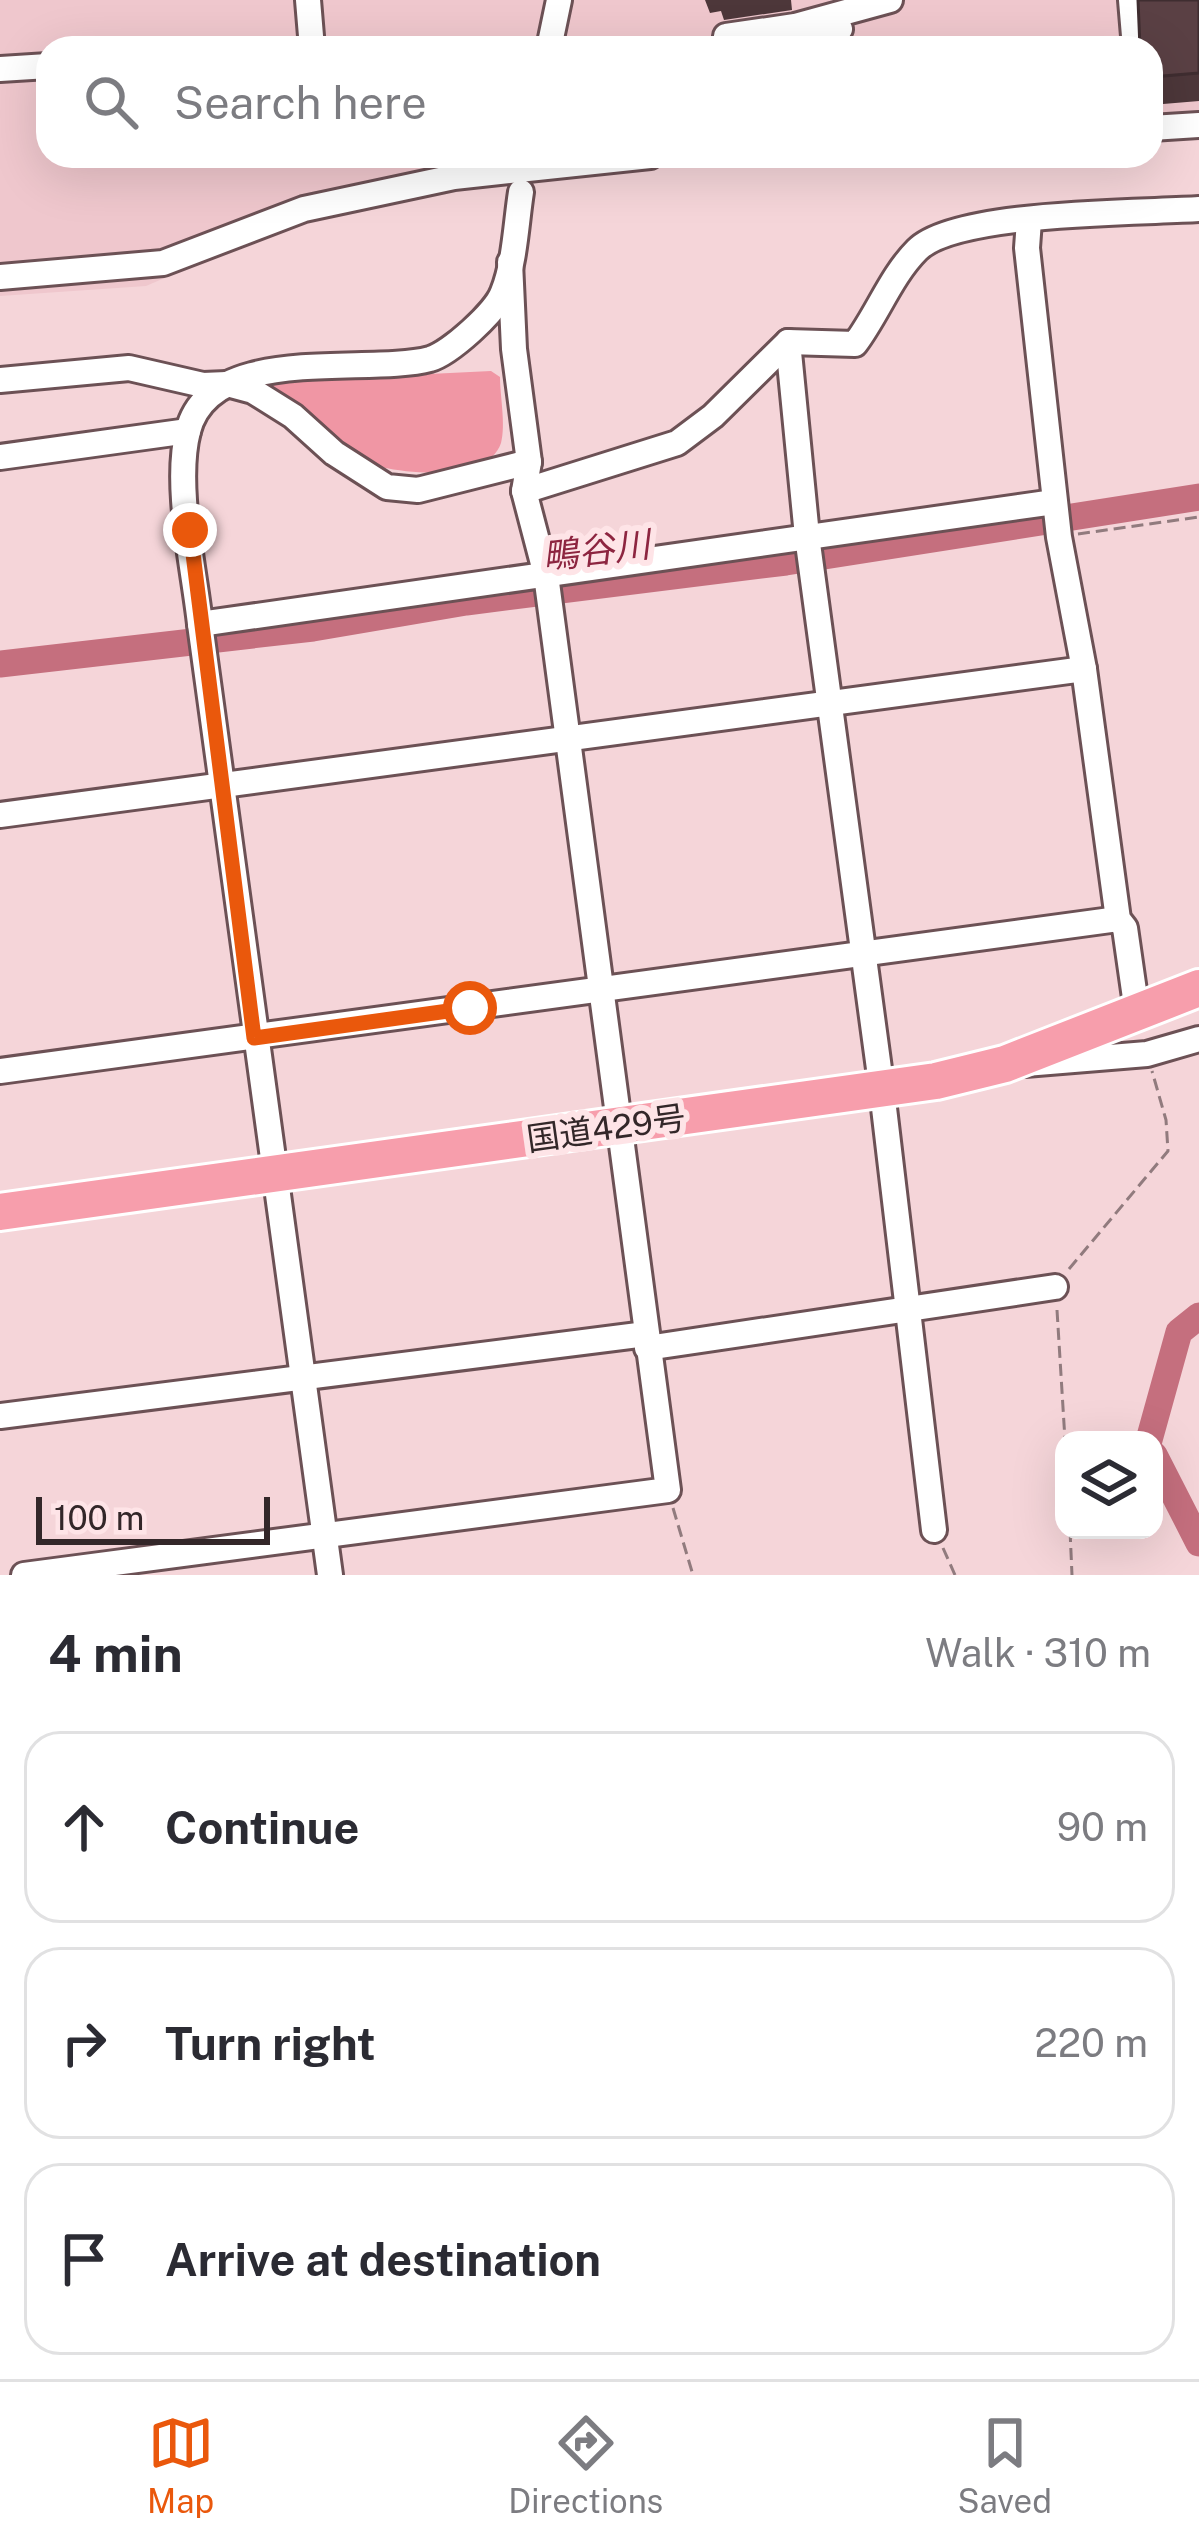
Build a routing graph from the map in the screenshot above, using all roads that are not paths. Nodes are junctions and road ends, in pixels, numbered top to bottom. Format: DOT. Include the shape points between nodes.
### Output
graph roads {
  1 [pos="560,0"];
  2 [pos="888,0"];
  3 [pos="1131,0"];
  4 [pos="301,1"];
  5 [pos="309,36"];
  6 [pos="552,36"];
  7 [pos="726,36"];
  8 [pos="818,36"];
  9 [pos="1134,36"];
  10 [pos="36,67"];
  11 [pos="0,69"];
  12 [pos="1199,125"];
  13 [pos="1163,127"];
  14 [pos="538,168"];
  15 [pos="521,192"];
  16 [pos="1199,209"];
  17 [pos="1029,220"];
  18 [pos="510,262"];
  19 [pos="0,277"];
  20 [pos="788,342"];
  21 [pos="0,380"];
  22 [pos="227,384"];
  23 [pos="188,431"];
  24 [pos="0,457"];
  25 [pos="529,462"];
  26 [pos="524,491"];
  27 [pos="1054,502"];
  28 [pos="807,536"];
  29 [pos="546,575"];
  30 [pos="200,624"];
  31 [pos="1084,670"];
  32 [pos="829,704"];
  33 [pos="567,740"];
  34 [pos="224,786"];
  35 [pos="0,815"];
  36 [pos="1118,919"];
  37 [pos="863,956"];
  38 [pos="1199,988"];
  39 [pos="600,990"];
  40 [pos="1138,1012"];
  41 [pos="254,1038"];
  42 [pos="1199,1039"];
  43 [pos="1005,1064"];
  44 [pos="0,1071"];
  45 [pos="882,1091"];
  46 [pos="618,1128"];
  47 [pos="274,1173"];
  48 [pos="0,1211"];
  49 [pos="1055,1287"];
  50 [pos="907,1308"];
  51 [pos="646,1341"];
  52 [pos="302,1379"];
  53 [pos="0,1416"];
  54 [pos="934,1530"];
  55 [pos="324,1536"];
  56 [pos="28,1575"];
  57 [pos="330,1575"];
  1 -- 6 [label="street"];
  2 -- 7 [label="street"];
  2 -- 8 [label="street" via="887,12"];
  3 -- 9 [label="street"];
  4 -- 5 [label="street"];
  10 -- 11 [label="street"];
  12 -- 13 [label="street"];
  14 -- 19 [label="street" via="304,208 164,263"];
  15 -- 18 [label="street"];
  16 -- 17 [label="street"];
  17 -- 20 [label="street" via="945,232 917,249 855,344"];
  17 -- 27 [label="street"];
  18 -- 22 [label="street" via="503,295 433,358 297,365"];
  18 -- 25 [label="street"];
  20 -- 26 [label="street" via="677,443"];
  20 -- 28 [label="street"];
  21 -- 22 [label="street" via="129,368"];
  22 -- 23 [label="street"];
  22 -- 25 [label="street" via="253,391 387,487 418,490"];
  23 -- 24 [label="street"];
  23 -- 30 [label="street" via="184,483"];
  25 -- 26 [label="street"];
  26 -- 29 [label="street"];
  27 -- 28 [label="street"];
  27 -- 31 [label="street"];
  28 -- 29 [label="street"];
  28 -- 32 [label="street"];
  29 -- 30 [label="street"];
  29 -- 33 [label="street"];
  30 -- 34 [label="street"];
  31 -- 32 [label="street"];
  31 -- 36 [label="street"];
  32 -- 33 [label="street"];
  32 -- 37 [label="street"];
  33 -- 34 [label="street"];
  33 -- 39 [label="street"];
  34 -- 35 [label="street"];
  34 -- 41 [label="street"];
  36 -- 37 [label="street"];
  36 -- 40 [label="street"];
  37 -- 39 [label="street"];
  37 -- 45 [label="street"];
  38 -- 40 [label="highway, 国道429号"];
  39 -- 41 [label="street"];
  39 -- 46 [label="street"];
  40 -- 43 [label="highway, 国道429号"];
  41 -- 44 [label="street"];
  41 -- 47 [label="street"];
  42 -- 43 [label="street" via="1147,1054"];
  43 -- 45 [label="highway, 国道429号"];
  45 -- 46 [label="highway, 国道429号"];
  45 -- 50 [label="street"];
  46 -- 47 [label="highway, 国道429号"];
  46 -- 51 [label="street"];
  47 -- 48 [label="highway, 国道429号"];
  47 -- 52 [label="street"];
  49 -- 50 [label="street"];
  50 -- 51 [label="street"];
  50 -- 54 [label="street"];
  51 -- 52 [label="street"];
  51 -- 55 [label="street" via="668,1490"];
  52 -- 53 [label="street"];
  52 -- 55 [label="street"];
  55 -- 56 [label="street"];
  55 -- 57 [label="street"];
}
